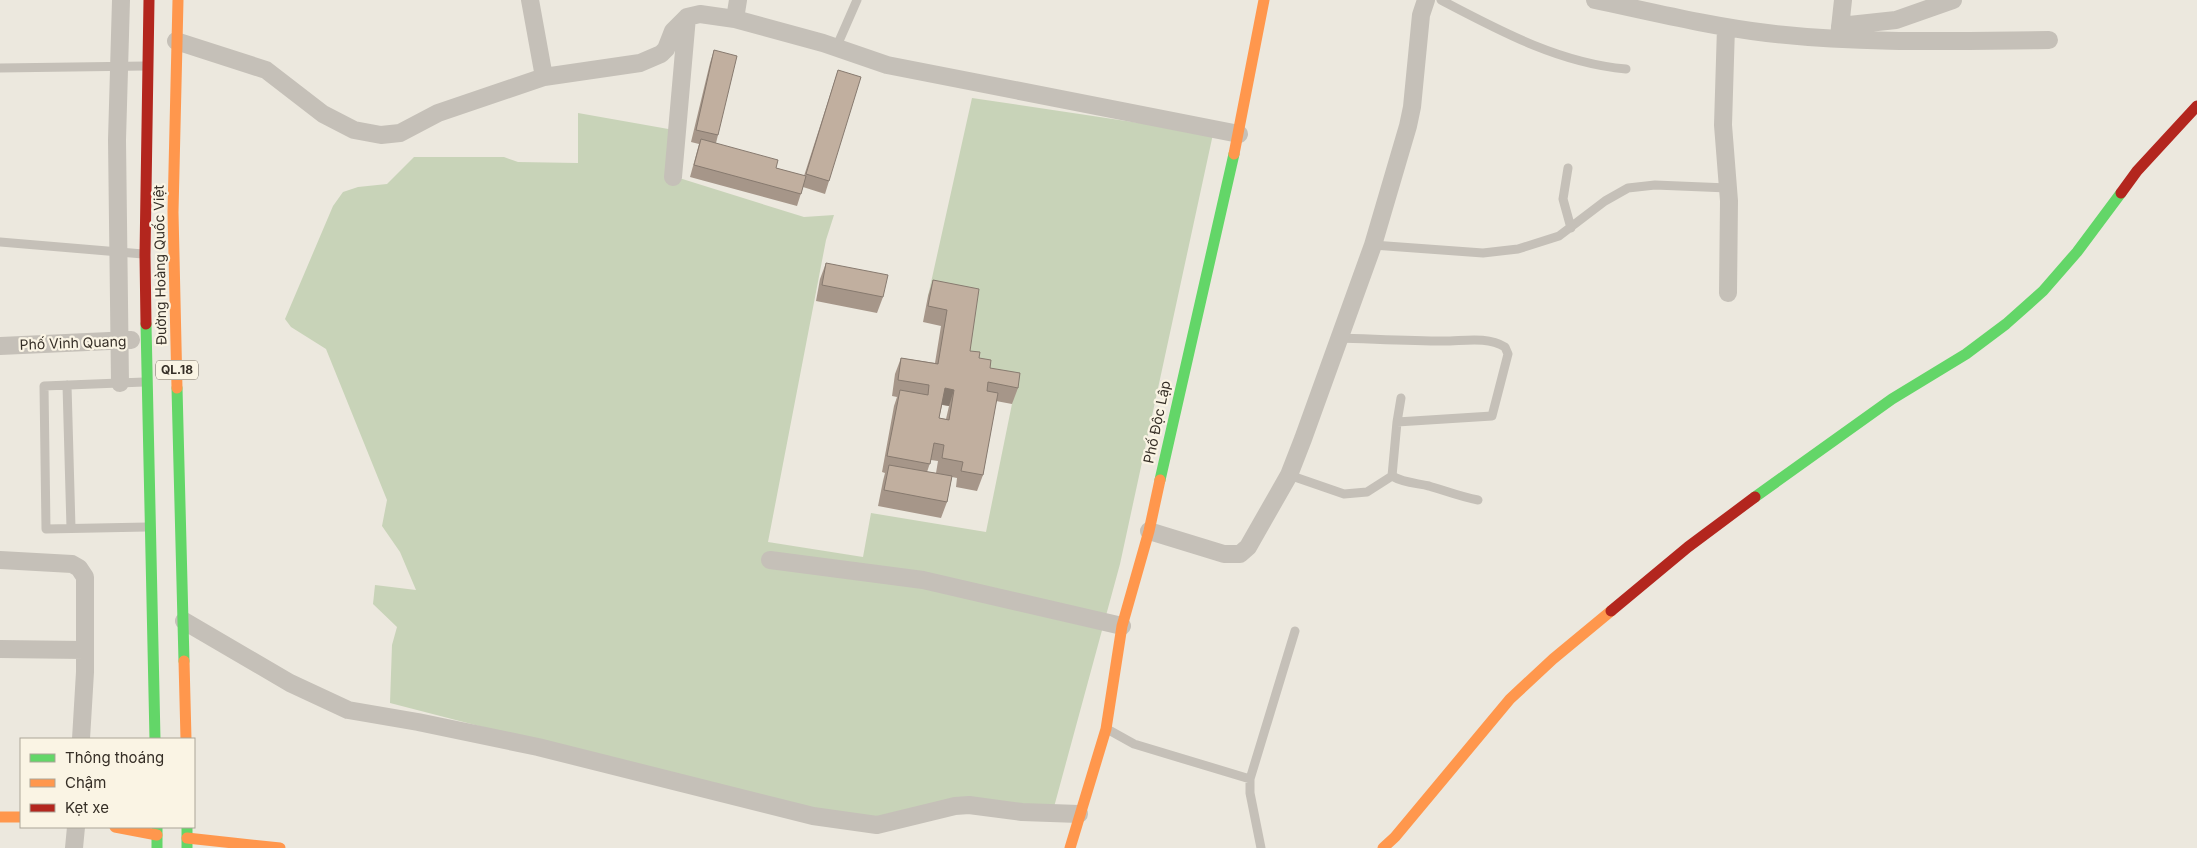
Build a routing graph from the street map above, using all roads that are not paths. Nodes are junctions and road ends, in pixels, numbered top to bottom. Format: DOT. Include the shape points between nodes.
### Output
graph roads {
  1 [pos="122,0"];
  2 [pos="148,0"];
  3 [pos="178,0"];
  4 [pos="530,0"];
  5 [pos="738,0"];
  6 [pos="857,0"];
  7 [pos="1264,0"];
  8 [pos="1426,0"];
  9 [pos="1441,0"];
  10 [pos="1595,0"];
  11 [pos="1843,0"];
  12 [pos="1953,0"];
  13 [pos="687,17"];
  14 [pos="735,19"];
  15 [pos="1726,27"];
  16 [pos="1840,32"];
  17 [pos="2049,40"];
  18 [pos="176,41"];
  19 [pos="836,48"];
  20 [pos="119,66"];
  21 [pos="146,66"];
  22 [pos="0,68"];
  23 [pos="1626,69"];
  24 [pos="544,77"];
  25 [pos="2197,106"];
  26 [pos="1239,134"];
  27 [pos="1568,168"];
  28 [pos="673,177"];
  29 [pos="1728,188"];
  30 [pos="1571,228"];
  31 [pos="0,242"];
  32 [pos="1373,245"];
  33 [pos="118,252"];
  34 [pos="145,254"];
  35 [pos="1728,293"];
  36 [pos="1338,338"];
  37 [pos="146,340"];
  38 [pos="120,341"];
  39 [pos="0,346"];
  40 [pos="147,381"];
  41 [pos="120,383"];
  42 [pos="67,385"];
  43 [pos="1401,398"];
  44 [pos="1397,422"];
  45 [pos="1288,475"];
  46 [pos="1392,476"];
  47 [pos="1478,500"];
  48 [pos="150,527"];
  49 [pos="71,528"];
  50 [pos="1149,531"];
  51 [pos="0,560"];
  52 [pos="770,560"];
  53 [pos="184,622"];
  54 [pos="1122,626"];
  55 [pos="1295,632"];
  56 [pos="0,649"];
  57 [pos="84,650"];
  58 [pos="1106,729"];
  59 [pos="81,738"];
  60 [pos="155,738"];
  61 [pos="186,738"];
  62 [pos="1250,779"];
  63 [pos="1079,814"];
  64 [pos="0,817"];
  65 [pos="20,817"];
  66 [pos="76,828"];
  67 [pos="126,828"];
  68 [pos="157,831"];
  69 [pos="187,838"];
  70 [pos="74,848"];
  71 [pos="157,848"];
  72 [pos="280,848"];
  73 [pos="1070,848"];
  74 [pos="1261,848"];
  75 [pos="1383,848"];
  1 -- 20 [label="street"];
  2 -- 21 [label="main road, Đường Hoàng Quốc Việt / QL.18"];
  3 -- 18 [label="main road, Đường Hoàng Quốc Việt / QL.18"];
  4 -- 24 [label="street"];
  5 -- 14 [label="street"];
  6 -- 19 [label="lane"];
  7 -- 26 [label="main road, Phố Độc Lập"];
  8 -- 32 [label="street" via="1421,15 1408,126"];
  9 -- 23 [label="lane" via="1509,36 1552,54"];
  10 -- 15 [label="street"];
  11 -- 16 [label="street"];
  12 -- 16 [label="street" via="1896,20"];
  13 -- 14 [label="street" via="700,14"];
  13 -- 24 [label="street" via="673,31 661,54 640,63"];
  13 -- 28 [label="street"];
  14 -- 19 [label="street"];
  15 -- 16 [label="street" via="1768,33"];
  15 -- 29 [label="street" via="1723,125"];
  16 -- 17 [label="street" via="1937,42"];
  18 -- 24 [label="street" via="266,70 323,114 354,130 381,135 400,133 438,113"];
  18 -- 53 [label="main road, Đường Hoàng Quốc Việt / QL.18" via="173,212"];
  19 -- 26 [label="street" via="887,65"];
  20 -- 21 [label="lane"];
  20 -- 22 [label="lane"];
  20 -- 33 [label="street"];
  21 -- 34 [label="main road, Đường Hoàng Quốc Việt / QL.18"];
  25 -- 75 [label="main road" via="2137,171 2077,252 2043,291 1966,354 1892,399 1688,547 1553,658 1510,699"];
  26 -- 50 [label="main road, Phố Độc Lập"];
  27 -- 30 [label="lane" via="1563,199"];
  29 -- 30 [label="lane" via="1655,185 1628,188 1605,201"];
  29 -- 35 [label="street"];
  30 -- 32 [label="lane" via="1559,236 1518,249 1483,253"];
  31 -- 33 [label="lane"];
  32 -- 36 [label="street"];
  33 -- 34 [label="lane"];
  33 -- 38 [label="street"];
  34 -- 37 [label="main road, Đường Hoàng Quốc Việt / QL.18"];
  36 -- 44 [label="lane" via="1483,340 1498,342 1505,347 1508,354 1492,416"];
  36 -- 45 [label="street"];
  37 -- 38 [label="street, Phố Vinh Quang"];
  37 -- 40 [label="main road, Đường Hoàng Quốc Việt / QL.18"];
  38 -- 39 [label="street, Phố Vinh Quang"];
  38 -- 41 [label="street"];
  40 -- 41 [label="lane"];
  40 -- 48 [label="main road, Đường Hoàng Quốc Việt / QL.18"];
  41 -- 42 [label="lane"];
  42 -- 49 [label="lane"];
  42 -- 49 [label="lane" via="44,386 46,529"];
  43 -- 44 [label="lane"];
  44 -- 46 [label="lane"];
  45 -- 46 [label="lane" via="1344,494 1367,492"];
  45 -- 50 [label="street" via="1248,547 1240,554 1216,552"];
  46 -- 47 [label="lane"];
  48 -- 49 [label="lane"];
  48 -- 60 [label="main road, Đường Hoàng Quốc Việt / QL.18"];
  50 -- 54 [label="main road, Phố Độc Lập"];
  51 -- 57 [label="street" via="72,564 79,568 84,577"];
  52 -- 54 [label="street" via="923,580"];
  53 -- 61 [label="main road, Đường Hoàng Quốc Việt / QL.18"];
  53 -- 63 [label="street" via="290,684 348,710 538,747 813,816 877,825 969,805 1022,812"];
  54 -- 58 [label="main road, Phố Độc Lập"];
  55 -- 62 [label="lane"];
  56 -- 57 [label="street"];
  57 -- 59 [label="street"];
  58 -- 62 [label="lane" via="1134,744"];
  58 -- 63 [label="main road, Phố Độc Lập"];
  62 -- 74 [label="lane"];
  63 -- 73 [label="main road, Phố Độc Lập"];
  64 -- 65 [label="main road"];
  66 -- 70 [label="street"];
  67 -- 68 [label="main road"];
  68 -- 71 [label="main road"];
  69 -- 72 [label="main road"];
}
